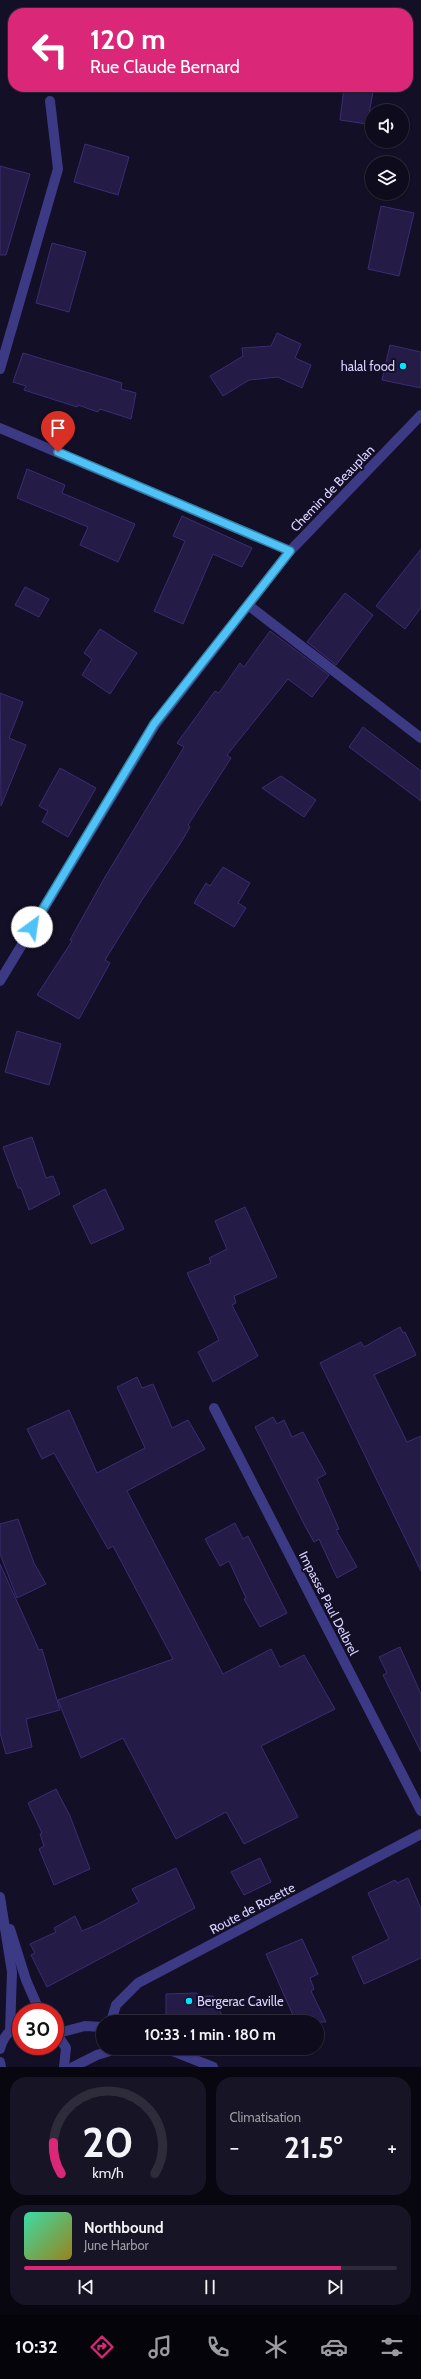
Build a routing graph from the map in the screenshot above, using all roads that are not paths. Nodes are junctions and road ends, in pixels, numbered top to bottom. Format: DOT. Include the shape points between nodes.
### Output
graph roads {
  1 [pos="50,101"];
  2 [pos="0,369"];
  3 [pos="421,415"];
  4 [pos="0,428"];
  5 [pos="290,551"];
  6 [pos="248,605"];
  7 [pos="421,738"];
  8 [pos="0,981"];
  9 [pos="214,1408"];
  10 [pos="421,1811"];
  11 [pos="421,1834"];
  12 [pos="0,1896"];
  13 [pos="36,2003"];
  14 [pos="113,2015"];
  15 [pos="96,2027"];
  16 [pos="64,2030"];
  17 [pos="10,2031"];
  18 [pos="1,2043"];
  19 [pos="64,2044"];
  20 [pos="96,2055"];
  21 [pos="179,2055"];
  22 [pos="0,2062"];
  23 [pos="194,2063"];
  24 [pos="1,2067"];
  25 [pos="64,2067"];
  26 [pos="73,2067"];
  27 [pos="213,2067"];
  1 -- 2 [label="street" via="58,169"];
  3 -- 5 [label="street, Chemin de Beauplan"];
  4 -- 5 [label="street"];
  5 -- 6 [label="street, Chemin de Beauplan"];
  6 -- 7 [label="street"];
  6 -- 8 [label="street, Chemin de Beauplan" via="154,724"];
  9 -- 10 [label="street, Impasse Paul Delbrel"];
  11 -- 14 [label="street, Route de Rosette" via="138,1983 116,2005"];
  12 -- 13 [label="street" via="26,1980"];
  12 -- 17 [label="street" via="12,1972"];
  15 -- 16 [label="street"];
  17 -- 18 [label="street"];
  19 -- 25 [label="street"];
  20 -- 26 [label="street"];
  21 -- 23 [label="street"];
  22 -- 24 [label="street"];
  23 -- 27 [label="street"];
}
